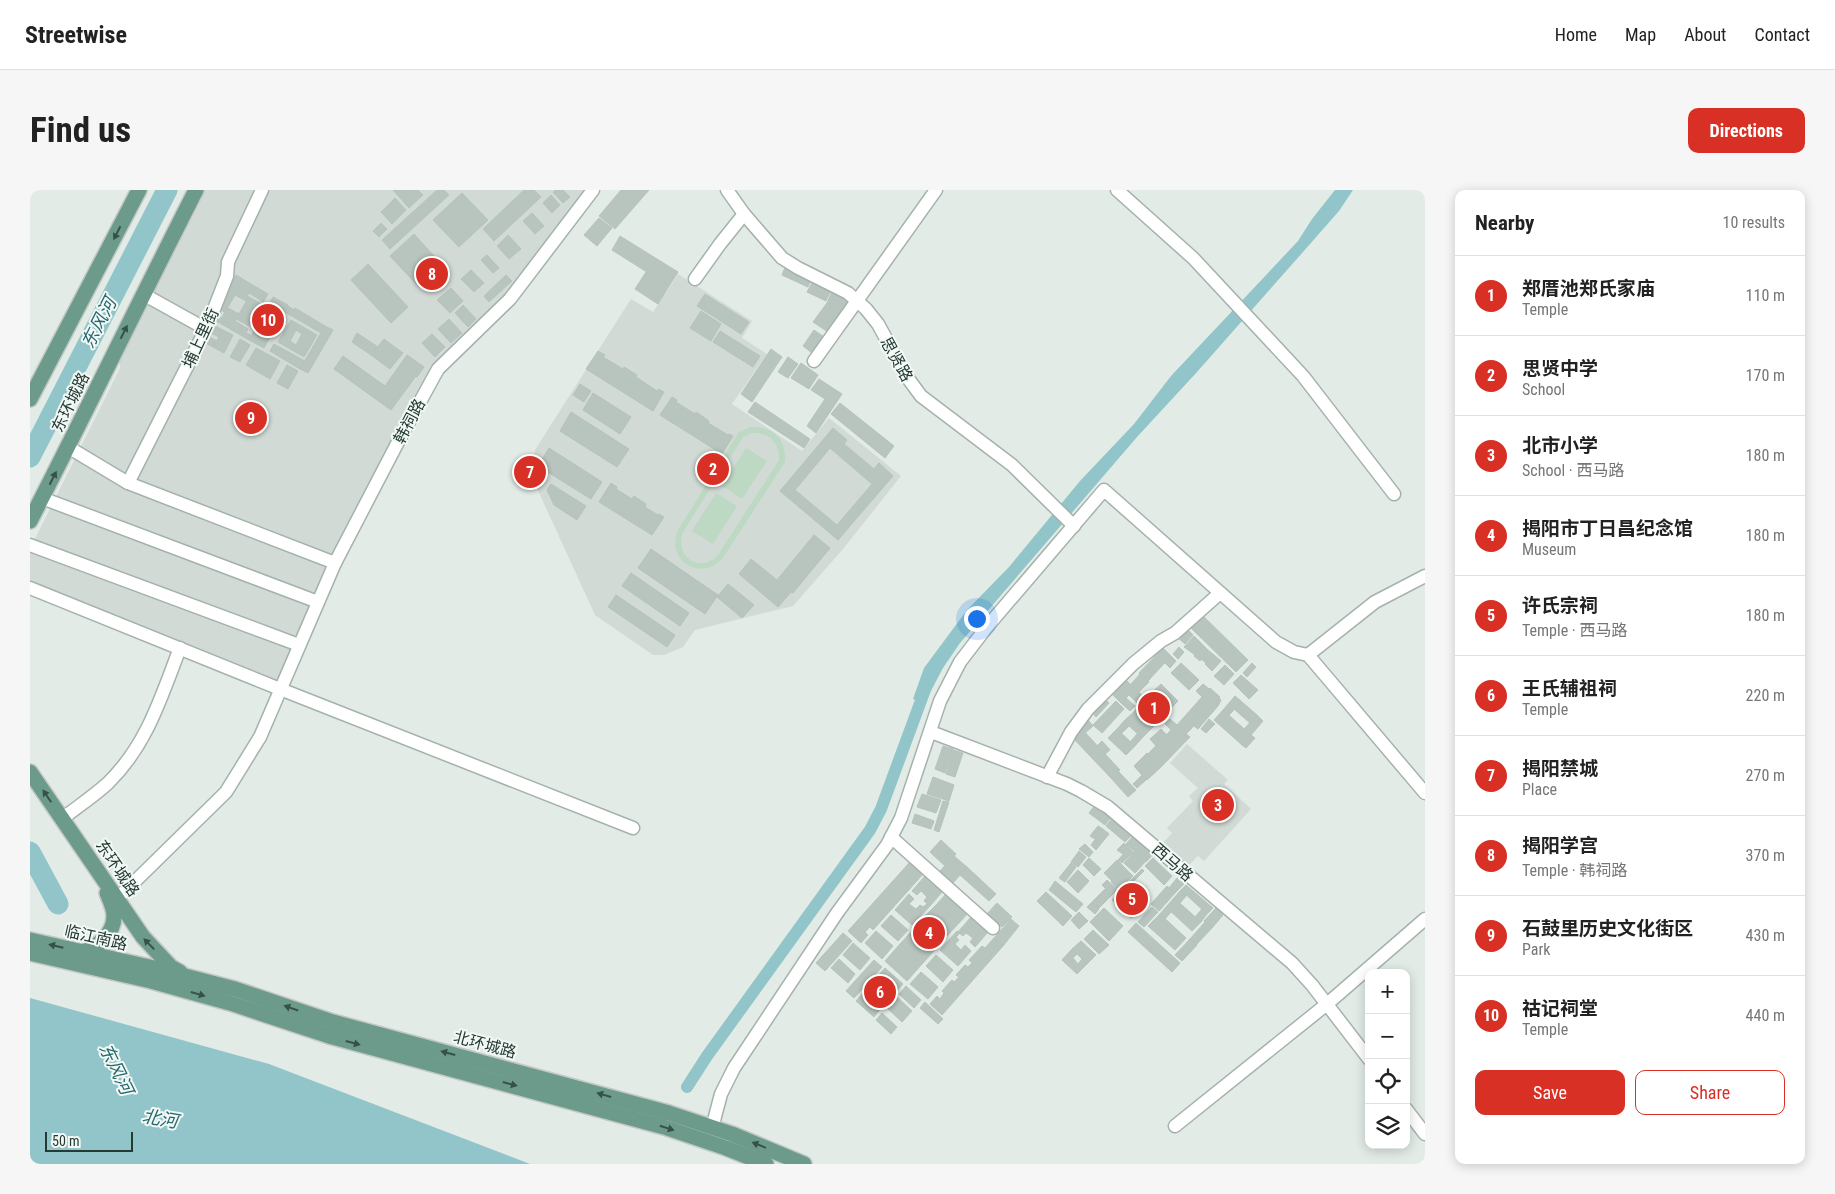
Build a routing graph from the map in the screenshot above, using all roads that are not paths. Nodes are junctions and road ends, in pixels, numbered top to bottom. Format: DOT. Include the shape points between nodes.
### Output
graph roads {
  1 [pos="139,190"];
  2 [pos="196,190"];
  3 [pos="262,190"];
  4 [pos="593,190"];
  5 [pos="726,190"];
  6 [pos="936,190"];
  7 [pos="1117,190"];
  8 [pos="744,214"];
  9 [pos="695,279"];
  10 [pos="143,294"];
  11 [pos="857,300"];
  12 [pos="206,329"];
  13 [pos="814,361"];
  14 [pos="30,399"];
  15 [pos="68,447"];
  16 [pos="128,483"];
  17 [pos="1394,494"];
  18 [pos="42,498"];
  19 [pos="30,522"];
  20 [pos="1072,524"];
  21 [pos="30,545"];
  22 [pos="335,563"];
  23 [pos="1425,576"];
  24 [pos="30,588"];
  25 [pos="1220,593"];
  26 [pos="318,602"];
  27 [pos="299,646"];
  28 [pos="180,648"];
  29 [pos="1308,655"];
  30 [pos="280,689"];
  31 [pos="931,732"];
  32 [pos="30,772"];
  33 [pos="1047,777"];
  34 [pos="1425,793"];
  35 [pos="62,819"];
  36 [pos="634,828"];
  37 [pos="892,837"];
  38 [pos="101,875"];
  39 [pos="117,899"];
  40 [pos="1425,919"];
  41 [pos="993,928"];
  42 [pos="30,940"];
  43 [pos="84,952"];
  44 [pos="30,953"];
  45 [pos="64,961"];
  46 [pos="153,974"];
  47 [pos="185,976"];
  48 [pos="1327,1004"];
  49 [pos="1365,1054"];
  50 [pos="1410,1114"];
  51 [pos="1175,1126"];
  52 [pos="712,1128"];
  53 [pos="1425,1134"];
  54 [pos="766,1164"];
  55 [pos="804,1164"];
  1 -- 14 [label="main road, one-way"];
  2 -- 10 [label="main road, 东环城路"];
  3 -- 12 [label="street, 埔上里街" via="228,262 227,276"];
  4 -- 22 [label="street, 韩祠路" via="510,300 438,369"];
  5 -- 8 [label="street, 思贤路"];
  6 -- 11 [label="street"];
  7 -- 17 [label="street" via="1193,258 1303,376"];
  8 -- 9 [label="street"];
  8 -- 11 [label="street, 思贤路" via="782,258"];
  10 -- 12 [label="street"];
  15 -- 10 [label="main road, 东环城路, one-way"];
  11 -- 13 [label="street"];
  11 -- 20 [label="street, 思贤路" via="878,324 921,396 1012,465"];
  12 -- 16 [label="street, 埔上里街"];
  15 -- 16 [label="street"];
  18 -- 15 [label="main road, 东环城路, one-way"];
  16 -- 22 [label="street"];
  18 -- 19 [label="main road, 东环城路"];
  18 -- 26 [label="street"];
  20 -- 25 [label="street" via="1104,490"];
  20 -- 31 [label="street" via="960,662 940,701"];
  21 -- 27 [label="street"];
  22 -- 26 [label="street, 韩祠路"];
  23 -- 29 [label="street" via="1375,602"];
  24 -- 28 [label="street"];
  25 -- 29 [label="street" via="1280,646"];
  25 -- 33 [label="street" via="1175,633 1133,664 1088,710 1070,732"];
  26 -- 27 [label="street, 韩祠路"];
  27 -- 30 [label="street, 韩祠路"];
  28 -- 30 [label="street"];
  28 -- 35 [label="street" via="151,723 133,754 108,783"];
  29 -- 34 [label="street"];
  30 -- 36 [label="street"];
  30 -- 39 [label="street, 韩祠路" via="260,737 226,792"];
  31 -- 33 [label="street, 西马路"];
  31 -- 37 [label="street"];
  35 -- 32 [label="main road, 东环城路, one-way"];
  33 -- 48 [label="street, 西马路" via="1088,794 1121,817 1273,945"];
  35 -- 38 [label="main road, 东环城路"];
  37 -- 41 [label="street"];
  37 -- 52 [label="street" via="734,1068 720,1094"];
  38 -- 39 [label="main road, 东环城路"];
  38 -- 43 [label="main road" via="113,920 104,939"];
  47 -- 39 [label="main road, 东环城路, one-way" via="171,967 143,937"];
  40 -- 48 [label="street"];
  43 -- 42 [label="main road, 临江南路, one-way"];
  43 -- 45 [label="main road"];
  43 -- 46 [label="main road, 临江南路"];
  44 -- 45 [label="main road, 临江南路"];
  45 -- 46 [label="main road, 临江南路"];
  46 -- 47 [label="main road, 北环城路"];
  46 -- 54 [label="main road, 北环城路, one-way" via="329,1036 664,1127"];
  52 -- 47 [label="main road, 北环城路, one-way" via="669,1113 333,1022"];
  48 -- 49 [label="street, 西马路"];
  48 -- 51 [label="street"];
  50 -- 53 [label="street"];
  55 -- 52 [label="main road, 北环城路, one-way"];
}
